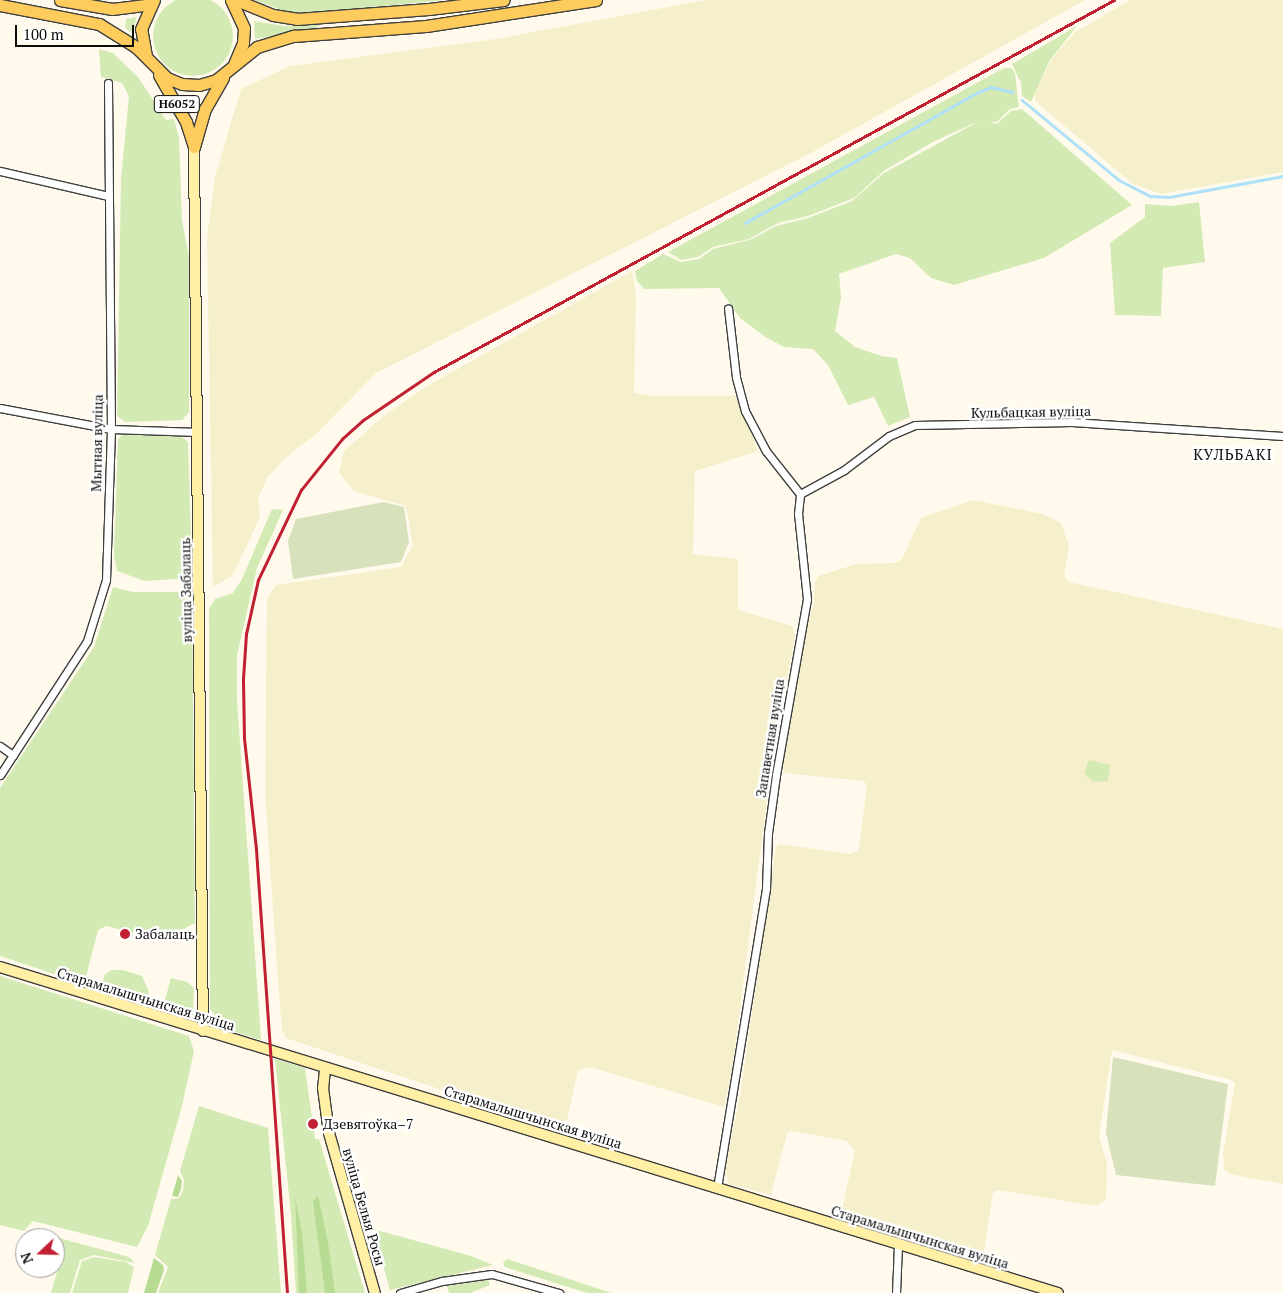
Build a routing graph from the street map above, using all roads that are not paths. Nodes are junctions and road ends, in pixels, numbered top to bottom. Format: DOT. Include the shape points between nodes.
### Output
graph roads {
  1 [pos="60,0"];
  2 [pos="231,0"];
  3 [pos="236,0"];
  4 [pos="502,0"];
  5 [pos="596,0"];
  6 [pos="153,1"];
  7 [pos="0,5"];
  8 [pos="152,66"];
  9 [pos="230,69"];
  10 [pos="108,83"];
  11 [pos="194,147"];
  12 [pos="0,171"];
  13 [pos="108,196"];
  14 [pos="728,308"];
  15 [pos="0,408"];
  16 [pos="111,429"];
  17 [pos="198,432"];
  18 [pos="1283,436"];
  19 [pos="800,494"];
  20 [pos="0,746"];
  21 [pos="13,755"];
  22 [pos="0,775"];
  23 [pos="0,968"];
  24 [pos="202,1031"];
  25 [pos="325,1070"];
  26 [pos="717,1188"];
  27 [pos="898,1245"];
  28 [pos="375,1293"];
  29 [pos="400,1293"];
  30 [pos="559,1293"];
  31 [pos="896,1293"];
  32 [pos="1058,1293"];
  1 -- 6 [label="main road" via="112,9"];
  2 -- 9 [label="main road, Н6052" via="244,28 239,57"];
  3 -- 4 [label="main road" via="273,15 297,19 429,10"];
  5 -- 9 [label="main road" via="426,26 294,36 257,47"];
  6 -- 8 [label="main road, Н6052" via="141,29 144,48"];
  7 -- 8 [label="main road" via="99,24 136,47"];
  8 -- 9 [label="main road, Н6052" via="167,78 190,84 216,80"];
  8 -- 11 [label="main road, Н6052" via="186,122"];
  9 -- 11 [label="main road, Н6052" via="208,103"];
  10 -- 13 [label="street, Мытная вуліца"];
  11 -- 17 [label="main road, вуліца Забалаць / Н6052"];
  12 -- 13 [label="street"];
  13 -- 16 [label="street, Мытная вуліца"];
  14 -- 19 [label="street" via="736,377 745,411 766,451"];
  15 -- 16 [label="street"];
  16 -- 17 [label="street"];
  16 -- 21 [label="street, Мытная вуліца" via="106,580 101,604 87,641"];
  17 -- 24 [label="main road, вуліца Забалаць / Н6052"];
  18 -- 19 [label="street, Кульбацкая вуліца" via="1072,422 915,425 889,436 844,470"];
  19 -- 26 [label="street, Запаветная вуліца" via="798,514 806,618 796,656 776,775 768,833 766,888"];
  20 -- 21 [label="street"];
  21 -- 22 [label="street, Мытная вуліца"];
  23 -- 24 [label="main road, Старамалышчынская вуліца"];
  24 -- 25 [label="main road, Старамалышчынская вуліца"];
  25 -- 26 [label="main road, Старамалышчынская вуліца"];
  25 -- 28 [label="main road, вуліца Белыя Росы" via="323,1088 329,1133"];
  26 -- 27 [label="main road, Старамалышчынская вуліца"];
  27 -- 31 [label="street"];
  27 -- 32 [label="main road, Старамалышчынская вуліца"];
  29 -- 30 [label="street" via="442,1281 492,1274"];
}
